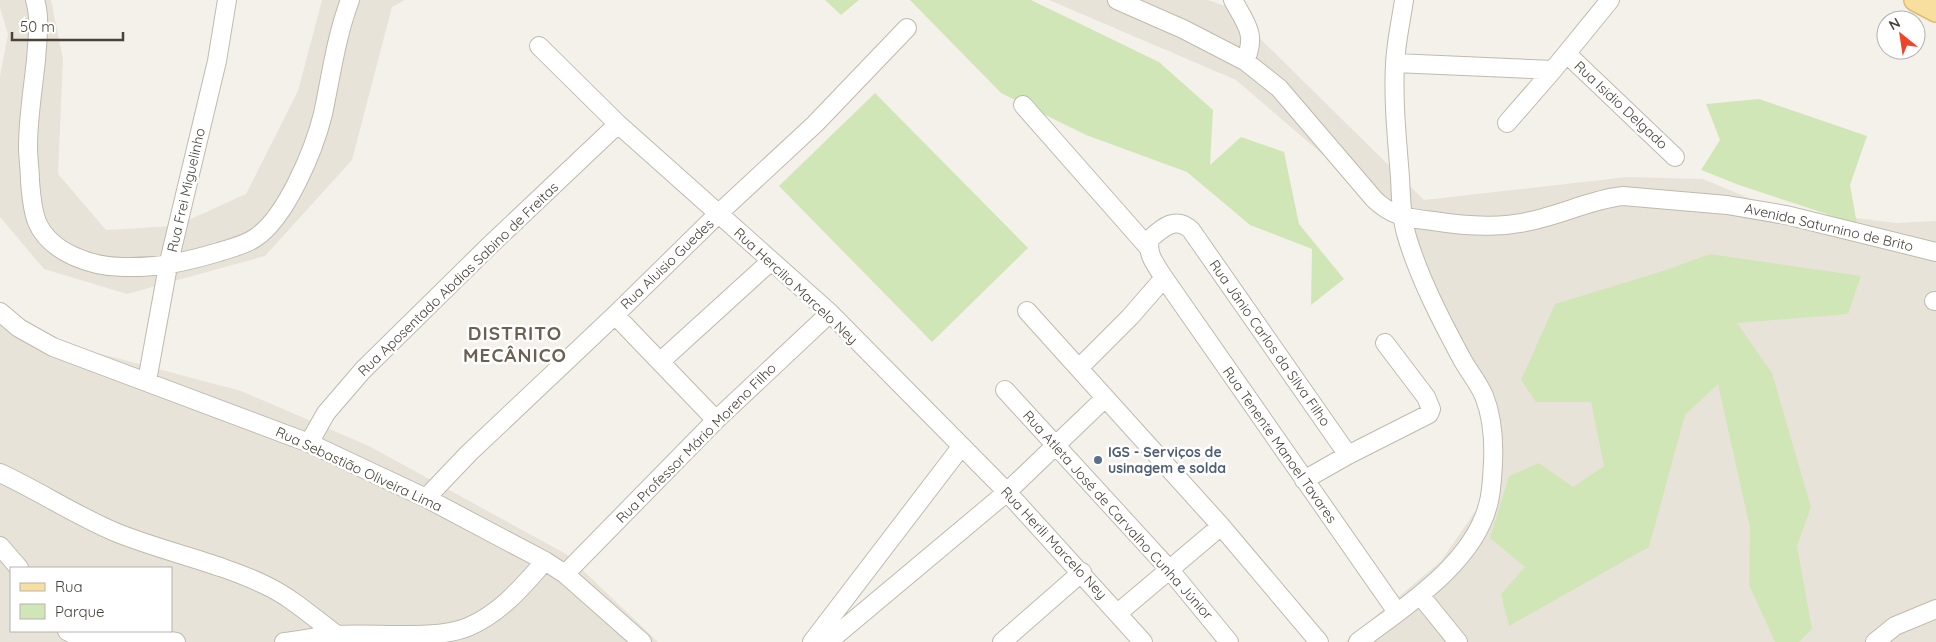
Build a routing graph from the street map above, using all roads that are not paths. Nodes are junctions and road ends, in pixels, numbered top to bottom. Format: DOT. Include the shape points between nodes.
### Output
graph roads {
  1 [pos="35,0"];
  2 [pos="227,0"];
  3 [pos="350,0"];
  4 [pos="1117,0"];
  5 [pos="1233,0"];
  6 [pos="1404,0"];
  7 [pos="1610,0"];
  8 [pos="1915,0"];
  9 [pos="1936,11"];
  10 [pos="907,28"];
  11 [pos="539,46"];
  12 [pos="1567,54"];
  13 [pos="1245,61"];
  14 [pos="1395,63"];
  15 [pos="1553,70"];
  16 [pos="1023,105"];
  17 [pos="1507,123"];
  18 [pos="618,124"];
  19 [pos="1675,156"];
  20 [pos="718,214"];
  21 [pos="1403,218"];
  22 [pos="1148,247"];
  23 [pos="1936,252"];
  24 [pos="771,261"];
  25 [pos="168,266"];
  26 [pos="1164,278"];
  27 [pos="1027,311"];
  28 [pos="0,312"];
  29 [pos="830,313"];
  30 [pos="615,315"];
  31 [pos="1385,343"];
  32 [pos="661,362"];
  33 [pos="1079,368"];
  34 [pos="147,381"];
  35 [pos="1005,390"];
  36 [pos="1105,398"];
  37 [pos="716,420"];
  38 [pos="309,443"];
  39 [pos="1056,445"];
  40 [pos="961,447"];
  41 [pos="1348,455"];
  42 [pos="0,472"];
  43 [pos="1304,480"];
  44 [pos="1007,492"];
  45 [pos="426,498"];
  46 [pos="1221,526"];
  47 [pos="0,546"];
  48 [pos="545,560"];
  49 [pos="18,567"];
  50 [pos="1169,569"];
  51 [pos="1082,572"];
  52 [pos="565,574"];
  53 [pos="1420,594"];
  54 [pos="1936,609"];
  55 [pos="1118,612"];
  56 [pos="1398,612"];
  57 [pos="69,632"];
  58 [pos="337,635"];
  59 [pos="452,638"];
  60 [pos="176,642"];
  61 [pos="284,642"];
  62 [pos="642,642"];
  63 [pos="812,642"];
  64 [pos="828,642"];
  65 [pos="1002,642"];
  66 [pos="1143,642"];
  67 [pos="1229,642"];
  68 [pos="1320,642"];
  69 [pos="1358,642"];
  70 [pos="1458,642"];
  71 [pos="1875,642"];
  1 -- 25 [label="street" via="38,30 28,146 37,223 67,253 87,262 108,267"];
  2 -- 25 [label="street, Rua Frei Miguelinho" via="217,61"];
  3 -- 25 [label="street" via="322,117 292,192 279,214 254,239"];
  4 -- 13 [label="street, Avenida Saturnino de Brito" via="1184,29"];
  5 -- 13 [label="street" via="1251,35 1251,48"];
  6 -- 14 [label="street"];
  7 -- 12 [label="street"];
  8 -- 9 [label="main road"];
  10 -- 20 [label="street, Rua Aluisio Guedes" via="815,124"];
  11 -- 18 [label="street, Rua Hercilio Marcelo Ney"];
  12 -- 15 [label="street"];
  12 -- 19 [label="street, Rua Isidio Delgado"];
  13 -- 21 [label="street, Avenida Saturnino de Brito" via="1279,88 1383,208"];
  14 -- 15 [label="street"];
  14 -- 21 [label="street" via="1395,116"];
  15 -- 17 [label="street"];
  16 -- 22 [label="street"];
  18 -- 20 [label="street, Rua Hercilio Marcelo Ney"];
  18 -- 38 [label="street, Rua Aposentado Abdias Sabino de Freitas" via="363,370 326,413"];
  20 -- 24 [label="street, Rua Hercilio Marcelo Ney"];
  20 -- 30 [label="street, Rua Aluisio Guedes"];
  21 -- 23 [label="street, Avenida Saturnino de Brito" via="1493,226 1545,218 1622,196 1727,205 1776,213"];
  21 -- 53 [label="street" via="1406,235 1432,298 1484,396 1494,441 1488,505 1477,530 1464,552"];
  22 -- 26 [label="street, Rua Tenente Manoel Tavares"];
  22 -- 41 [label="street, Rua Jânio Carlos da Silva Filho" via="1150,238 1174,223 1185,224 1191,230"];
  24 -- 29 [label="street, Rua Hercilio Marcelo Ney"];
  24 -- 32 [label="street"];
  25 -- 34 [label="street, Rua Frei Miguelinho"];
  26 -- 33 [label="street"];
  26 -- 43 [label="street, Rua Tenente Manoel Tavares"];
  27 -- 33 [label="street"];
  28 -- 34 [label="street, Rua Sebastião Oliveira Lima" via="19,328 54,347"];
  29 -- 37 [label="street, Rua Professor Mário Moreno Filho"];
  29 -- 40 [label="street, Rua Hercilio Marcelo Ney"];
  30 -- 32 [label="street"];
  30 -- 45 [label="street, Rua Aluisio Guedes"];
  31 -- 41 [label="street" via="1426,397 1429,414"];
  32 -- 37 [label="street"];
  33 -- 36 [label="street"];
  34 -- 38 [label="street, Rua Sebastião Oliveira Lima"];
  35 -- 39 [label="street, Rua Atleta José de Carvalho Cunha Júnior"];
  36 -- 39 [label="street"];
  36 -- 46 [label="street"];
  37 -- 52 [label="street, Rua Professor Mário Moreno Filho"];
  38 -- 45 [label="street, Rua Sebastião Oliveira Lima"];
  39 -- 44 [label="street"];
  39 -- 50 [label="street, Rua Atleta José de Carvalho Cunha Júnior"];
  40 -- 44 [label="street, Rua Herili Marcelo Ney"];
  40 -- 63 [label="street"];
  41 -- 43 [label="street"];
  42 -- 58 [label="street" via="73,513 114,531 266,585"];
  43 -- 56 [label="street, Rua Tenente Manoel Tavares"];
  44 -- 51 [label="street, Rua Herili Marcelo Ney"];
  44 -- 64 [label="street"];
  45 -- 48 [label="street, Rua Sebastião Oliveira Lima"];
  46 -- 50 [label="street"];
  46 -- 68 [label="street"];
  47 -- 49 [label="street"];
  48 -- 52 [label="street, Rua Sebastião Oliveira Lima"];
  48 -- 59 [label="street" via="505,604"];
  50 -- 55 [label="street"];
  50 -- 67 [label="street, Rua Atleta José de Carvalho Cunha Júnior"];
  51 -- 55 [label="street, Rua Herili Marcelo Ney"];
  51 -- 65 [label="street"];
  52 -- 62 [label="street, Rua Sebastião Oliveira Lima"];
  53 -- 56 [label="street"];
  53 -- 70 [label="street"];
  54 -- 71 [label="street" via="1895,626"];
  55 -- 66 [label="street, Rua Herili Marcelo Ney"];
  56 -- 69 [label="street"];
  57 -- 60 [label="street" via="80,638"];
  58 -- 59 [label="street"];
  58 -- 61 [label="street"];
}
